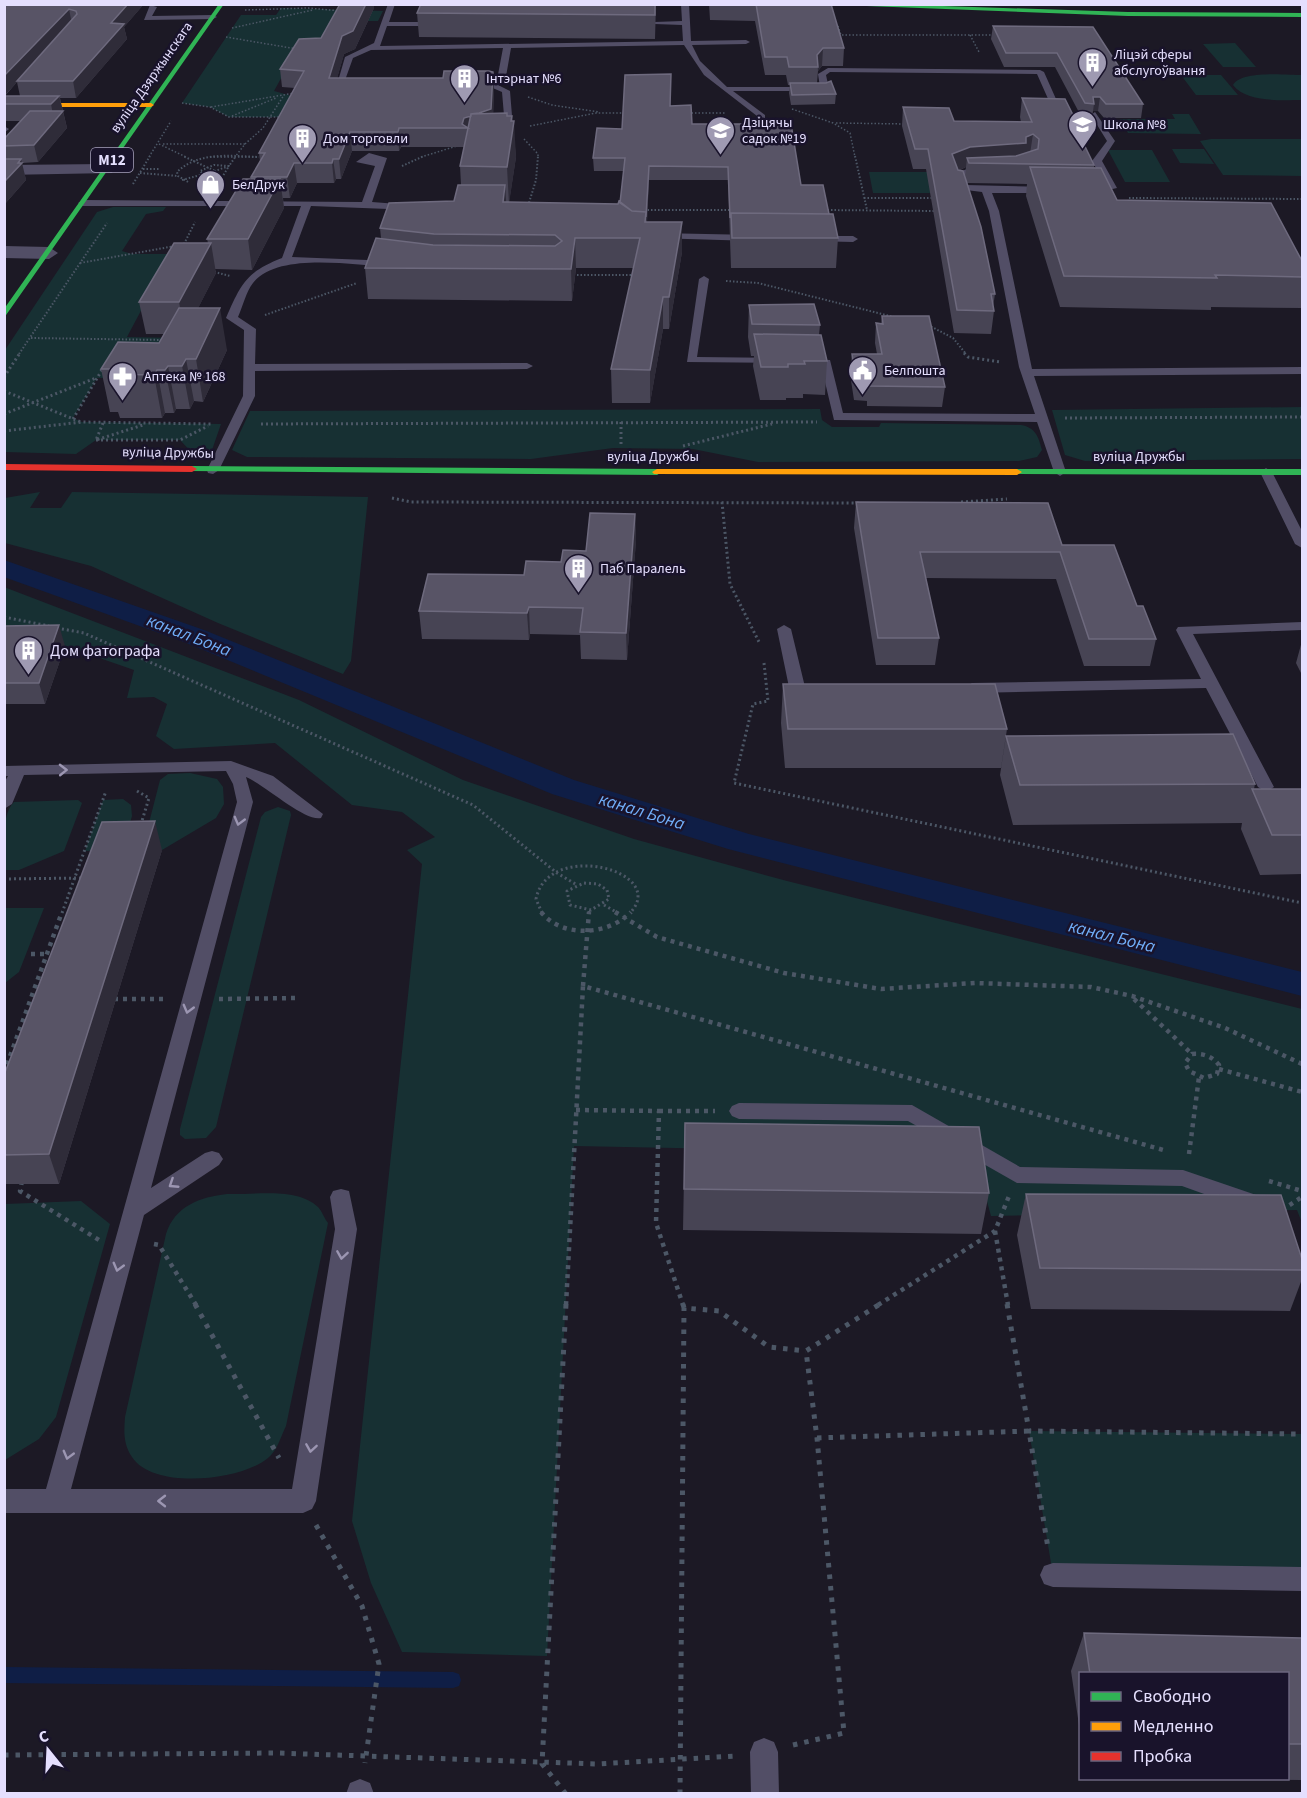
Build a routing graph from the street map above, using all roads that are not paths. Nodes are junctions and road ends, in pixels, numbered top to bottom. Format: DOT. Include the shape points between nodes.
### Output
graph roads {
  1 [pos="222,4"];
  2 [pos="392,4"];
  3 [pos="685,4"];
  4 [pos="816,4"];
  5 [pos="834,5"];
  6 [pos="153,7"];
  7 [pos="997,8"];
  8 [pos="1302,15"];
  9 [pos="213,17"];
  10 [pos="626,23"];
  11 [pos="687,23"];
  12 [pos="386,24"];
  13 [pos="446,24"];
  14 [pos="746,42"];
  15 [pos="687,43"];
  16 [pos="507,47"];
  17 [pos="374,48"];
  18 [pos="371,85"];
  19 [pos="458,85"];
  20 [pos="492,85"];
  21 [pos="724,89"];
  22 [pos="1052,99"];
  23 [pos="9,102"];
  24 [pos="151,105"];
  25 [pos="1095,115"];
  26 [pos="741,133"];
  27 [pos="469,142"];
  28 [pos="380,164"];
  29 [pos="4,170"];
  30 [pos="106,170"];
  31 [pos="1002,171"];
  32 [pos="986,190"];
  33 [pos="1066,190"];
  34 [pos="1077,191"];
  35 [pos="83,203"];
  36 [pos="307,203"];
  37 [pos="363,206"];
  38 [pos="421,208"];
  39 [pos="646,236"];
  40 [pos="761,238"];
  41 [pos="807,238"];
  42 [pos="853,239"];
  43 [pos="4,252"];
  44 [pos="49,253"];
  45 [pos="286,260"];
  46 [pos="401,265"];
  47 [pos="704,279"];
  48 [pos="4,316"];
  49 [pos="527,366"];
  50 [pos="249,368"];
  51 [pos="1026,370"];
  52 [pos="1302,371"];
  53 [pos="1043,418"];
  54 [pos="4,467"];
  55 [pos="213,470"];
  56 [pos="1060,472"];
  57 [pos="1266,472"];
  58 [pos="1302,472"];
  59 [pos="1302,544"];
  60 [pos="1302,626"];
  61 [pos="784,629"];
  62 [pos="1210,683"];
  63 [pos="951,688"];
  64 [pos="833,691"];
  65 [pos="231,766"];
  66 [pos="9,774"];
  67 [pos="1266,787"];
  68 [pos="4,804"];
  69 [pos="315,814"];
  70 [pos="739,1111"];
  71 [pos="212,1159"];
  72 [pos="341,1197"];
  73 [pos="134,1210"];
  74 [pos="1279,1212"];
  75 [pos="4,1501"];
  76 [pos="55,1501"];
  77 [pos="1053,1575"];
  78 [pos="1302,1579"];
  79 [pos="764,1752"];
  80 [pos="765,1794"];
  1 -- 9 [label="main road, вуліца Дзяржынскага / М12"];
  2 -- 12 [label="lane"];
  3 -- 11 [label="lane"];
  4 -- 5 [label="main road"];
  5 -- 7 [label="main road"];
  6 -- 9 [label="lane" via="147,18"];
  7 -- 8 [label="main road"];
  9 -- 24 [label="main road, вуліца Дзяржынскага / М12"];
  10 -- 11 [label="lane"];
  11 -- 15 [label="lane"];
  12 -- 13 [label="lane"];
  12 -- 17 [label="lane"];
  14 -- 15 [label="lane"];
  15 -- 16 [label="lane" via="525,43"];
  15 -- 21 [label="lane" via="703,69"];
  16 -- 17 [label="lane"];
  16 -- 20 [label="lane" via="501,82"];
  17 -- 18 [label="lane" via="349,57 339,86"];
  19 -- 20 [label="lane"];
  20 -- 27 [label="lane" via="506,91 509,128"];
  21 -- 22 [label="lane" via="825,89 822,74 828,70 1040,72"];
  21 -- 26 [label="lane" via="761,115 762,127"];
  23 -- 24 [label="main road"];
  24 -- 30 [label="main road, вуліца Дзяржынскага / М12"];
  25 -- 34 [label="lane" via="1111,141 1097,161 1112,188"];
  28 -- 37 [label="lane" via="369,200"];
  29 -- 30 [label="street"];
  30 -- 35 [label="main road, вуліца Дзяржынскага / М12"];
  31 -- 32 [label="lane" via="957,176 961,187"];
  32 -- 33 [label="lane"];
  32 -- 51 [label="lane" via="997,220"];
  35 -- 36 [label="lane"];
  35 -- 44 [label="main road, вуліца Дзяржынскага / М12"];
  36 -- 37 [label="lane"];
  36 -- 45 [label="lane"];
  37 -- 38 [label="lane"];
  39 -- 40 [label="lane"];
  41 -- 42 [label="lane"];
  43 -- 44 [label="street"];
  44 -- 48 [label="main road, вуліца Дзяржынскага / М12"];
  45 -- 46 [label="lane"];
  45 -- 50 [label="lane" via="258,271 249,280 232,318 250,329"];
  47 -- 53 [label="lane" via="692,360 826,362 838,417"];
  49 -- 50 [label="lane"];
  50 -- 55 [label="lane" via="249,396"];
  51 -- 52 [label="lane"];
  51 -- 53 [label="lane"];
  53 -- 56 [label="lane"];
  54 -- 55 [label="main road, вуліца Дружбы"];
  55 -- 56 [label="main road, вуліца Дружбы"];
  56 -- 57 [label="main road, вуліца Дружбы"];
  57 -- 58 [label="main road, вуліца Дружбы"];
  57 -- 59 [label="lane"];
  60 -- 62 [label="lane" via="1183,630"];
  61 -- 64 [label="lane" via="798,692"];
  62 -- 63 [label="lane"];
  62 -- 67 [label="lane"];
  66 -- 65 [label="lane, one-way"];
  65 -- 69 [label="lane" via="267,780"];
  65 -- 73 [label="lane, one-way" via="241,783 245,802"];
  66 -- 68 [label="lane"];
  70 -- 74 [label="lane" via="912,1113 1017,1175 1183,1178"];
  71 -- 73 [label="lane, one-way"];
  72 -- 76 [label="lane, one-way" via="346,1229 303,1501"];
  73 -- 76 [label="lane, one-way"];
  75 -- 76 [label="lane"];
  77 -- 78 [label="lane"];
  79 -- 80 [label="lane"];
}
